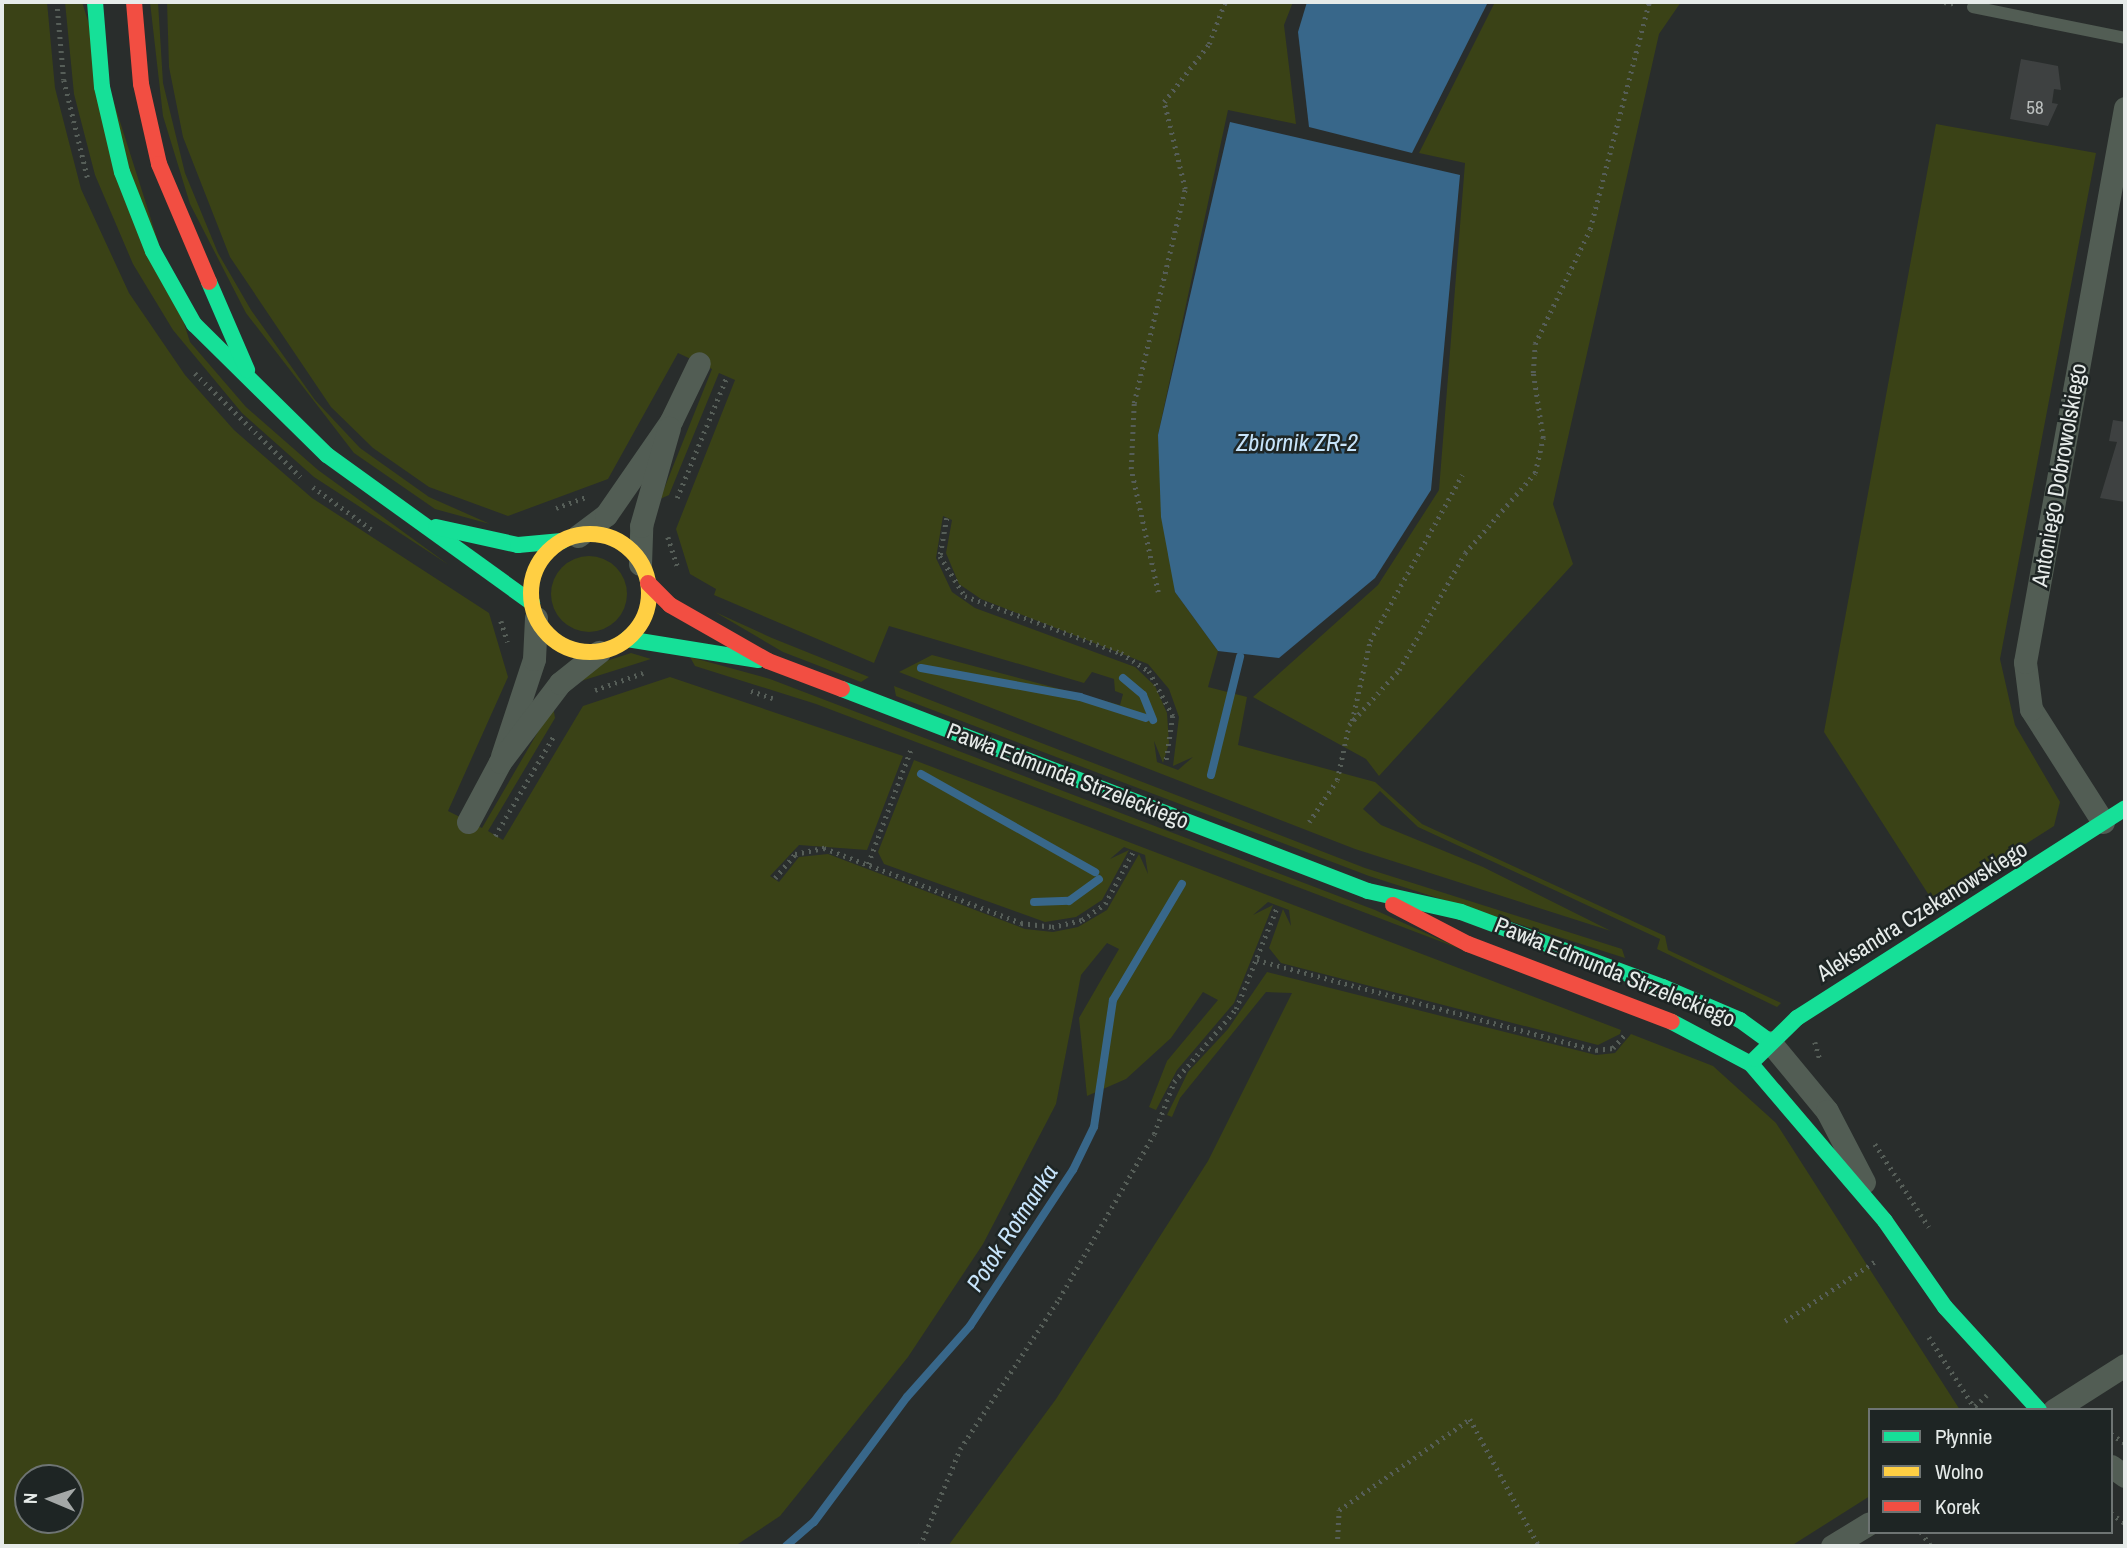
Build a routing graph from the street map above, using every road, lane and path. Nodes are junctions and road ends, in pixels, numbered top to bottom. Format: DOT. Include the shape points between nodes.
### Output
graph roads {
  1 [pos="95,2"];
  2 [pos="134,2"];
  3 [pos="1225,2"];
  4 [pos="1648,2"];
  5 [pos="1973,7"];
  6 [pos="2125,38"];
  7 [pos="2125,108"];
  8 [pos="699,363"];
  9 [pos="250,377"];
  10 [pos="671,421"];
  11 [pos="1462,475"];
  12 [pos="947,518"];
  13 [pos="428,525"];
  14 [pos="570,538"];
  15 [pos="644,574"];
  16 [pos="1158,592"];
  17 [pos="534,610"];
  18 [pos="627,639"];
  19 [pos="599,652"];
  20 [pos="768,662"];
  21 [pos="1352,722"];
  22 [pos="911,749"];
  23 [pos="500,762"];
  24 [pos="1166,763"];
  25 [pos="2125,808"];
  26 [pos="468,822"];
  27 [pos="1309,822"];
  28 [pos="2103,822"];
  29 [pos="1133,852"];
  30 [pos="868,864"];
  31 [pos="775,878"];
  32 [pos="1368,891"];
  33 [pos="1277,907"];
  34 [pos="1257,960"];
  35 [pos="1630,1023"];
  36 [pos="1814,1035"];
  37 [pos="1770,1042"];
  38 [pos="1751,1063"];
  39 [pos="1825,1068"];
  40 [pos="1869,1135"];
  41 [pos="1885,1222"];
  42 [pos="1935,1236"];
  43 [pos="1877,1260"];
  44 [pos="1785,1321"];
  45 [pos="2125,1365"];
  46 [pos="2037,1408"];
  47 [pos="2056,1408"];
  48 [pos="1868,1524"];
  49 [pos="920,1546"];
  50 [pos="1337,1546"];
  51 [pos="1539,1546"];
  52 [pos="1835,1546"];
  1 -- 9 [label="main road" via="111,128 143,226 194,324"];
  2 -- 9 [label="main road" via="141,84 159,164"];
  3 -- 16 [label="path" via="1209,44 1164,102 1185,189 1134,403 1131,468"];
  4 -- 21 [label="path" via="1590,229 1535,344 1533,373 1543,439 1535,472 1465,553 1399,670"];
  5 -- 6 [label="lane"];
  7 -- 28 [label="street, Antoniego Dobrowolskiego" via="2025,662 2031,709"];
  8 -- 10 [label="street"];
  9 -- 13 [label="main road" via="327,455"];
  10 -- 14 [label="street" via="602,521"];
  10 -- 15 [label="street" via="642,526"];
  11 -- 21 [label="path" via="1370,641"];
  12 -- 24 [label="path" via="940,555 965,596 1121,653 1149,671 1172,716"];
  13 -- 14 [label="main road" via="518,545"];
  13 -- 17 [label="main road"];
  14 -- 15 [label="main road" via="608,538"];
  14 -- 17 [label="main road" via="534,573"];
  15 -- 18 [label="main road" via="644,615"];
  15 -- 20 [label="main road, Pawła Edmunda Strzeleckiego" via="670,605"];
  17 -- 19 [label="main road" via="569,649"];
  17 -- 23 [label="street" via="534,659"];
  18 -- 19 [label="main road"];
  18 -- 20 [label="main road, Pawła Edmunda Strzeleckiego"];
  19 -- 23 [label="street" via="568,673"];
  20 -- 32 [label="main road, Pawła Edmunda Strzeleckiego"];
  21 -- 27 [label="path" via="1337,780"];
  22 -- 30 [label="path"];
  23 -- 26 [label="street"];
  25 -- 28 [label="main road, Aleksandra Czekanowskiego"];
  28 -- 37 [label="main road, Aleksandra Czekanowskiego" via="1797,1018"];
  29 -- 30 [label="path" via="1105,904 1082,920 1052,927 1021,923"];
  30 -- 31 [label="path" via="811,848 789,858"];
  32 -- 37 [label="main road, Pawła Edmunda Strzeleckiego" via="1485,920 1702,1002"];
  32 -- 38 [label="main road, Pawła Edmunda Strzeleckiego" via="1432,928 1680,1025"];
  33 -- 34 [label="path"];
  34 -- 35 [label="path" via="1309,978 1596,1050 1618,1045"];
  34 -- 49 [label="path" via="1236,1009 1186,1065 1154,1134 1059,1299 960,1449"];
  36 -- 39 [label="path"];
  37 -- 38 [label="main road, Aleksandra Czekanowskiego"];
  37 -- 41 [label="street, Pawła Edmunda Strzeleckiego" via="1827,1111"];
  38 -- 41 [label="main road, Pawła Edmunda Strzeleckiego"];
  40 -- 42 [label="path"];
  41 -- 46 [label="main road, Pawła Edmunda Strzeleckiego" via="1945,1307"];
  43 -- 44 [label="path"];
  45 -- 47 [label="street"];
  48 -- 52 [label="street"];
  50 -- 51 [label="path" via="1339,1510 1470,1419"];
}
